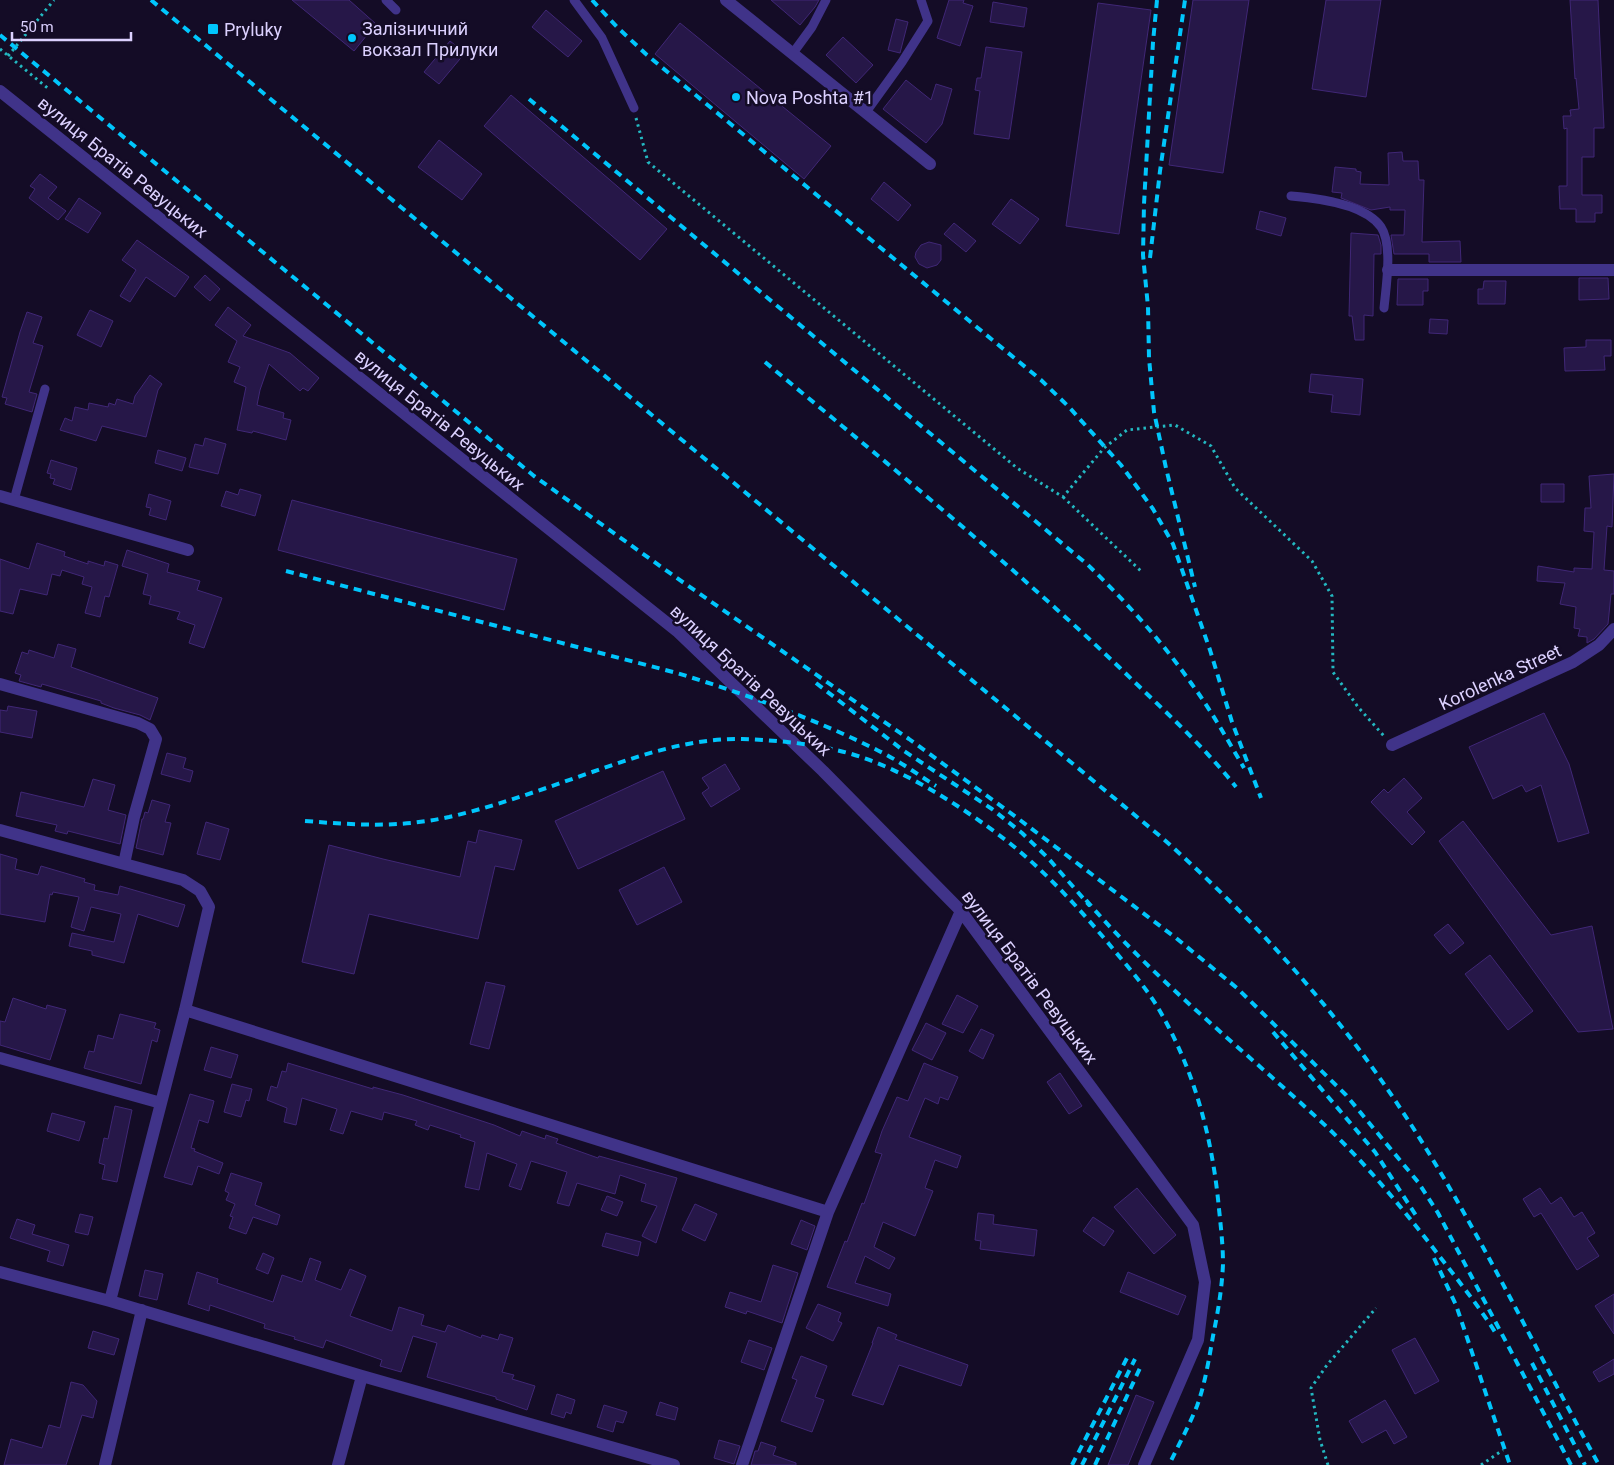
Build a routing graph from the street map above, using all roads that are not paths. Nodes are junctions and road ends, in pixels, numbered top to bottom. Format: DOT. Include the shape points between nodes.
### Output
graph roads {
  1 [pos="386,0"];
  2 [pos="574,0"];
  3 [pos="726,0"];
  4 [pos="826,0"];
  5 [pos="921,0"];
  6 [pos="396,10"];
  7 [pos="793,53"];
  8 [pos="0,91"];
  9 [pos="634,108"];
  10 [pos="866,112"];
  11 [pos="930,164"];
  12 [pos="1291,196"];
  13 [pos="1388,270"];
  14 [pos="1614,270"];
  15 [pos="1384,308"];
  16 [pos="45,389"];
  17 [pos="0,496"];
  18 [pos="14,500"];
  19 [pos="188,550"];
  20 [pos="1614,629"];
  21 [pos="0,684"];
  22 [pos="1392,745"];
  23 [pos="0,830"];
  24 [pos="124,864"];
  25 [pos="961,911"];
  26 [pos="185,1010"];
  27 [pos="0,1058"];
  28 [pos="161,1103"];
  29 [pos="828,1212"];
  30 [pos="0,1272"];
  31 [pos="110,1301"];
  32 [pos="142,1310"];
  33 [pos="362,1376"];
  34 [pos="105,1465"];
  35 [pos="338,1465"];
  36 [pos="674,1465"];
  37 [pos="742,1465"];
  38 [pos="1144,1465"];
  1 -- 6 [label="lane"];
  2 -- 9 [label="lane" via="602,38"];
  3 -- 7 [label="street"];
  4 -- 7 [label="lane"];
  5 -- 10 [label="lane" via="928,21"];
  7 -- 10 [label="street"];
  8 -- 25 [label="street, вулиця Братів Ревуцьких" via="677,631"];
  10 -- 11 [label="street"];
  12 -- 13 [label="lane" via="1345,206 1370,216 1381,228"];
  13 -- 14 [label="street"];
  13 -- 15 [label="lane"];
  16 -- 18 [label="lane"];
  17 -- 18 [label="street"];
  18 -- 19 [label="street"];
  20 -- 22 [label="street, Korolenka Street" via="1600,645 1573,662"];
  21 -- 24 [label="street" via="150,729 156,739"];
  23 -- 24 [label="street"];
  24 -- 26 [label="street" via="183,880 200,891 209,906"];
  25 -- 29 [label="street"];
  25 -- 38 [label="street, вулиця Братів Ревуцьких" via="1193,1225 1205,1282 1198,1340"];
  26 -- 28 [label="street"];
  26 -- 29 [label="street"];
  27 -- 28 [label="street"];
  28 -- 31 [label="street"];
  29 -- 37 [label="street"];
  30 -- 31 [label="street"];
  31 -- 32 [label="street"];
  32 -- 33 [label="street"];
  32 -- 34 [label="street"];
  33 -- 35 [label="street"];
  33 -- 36 [label="street"];
}
